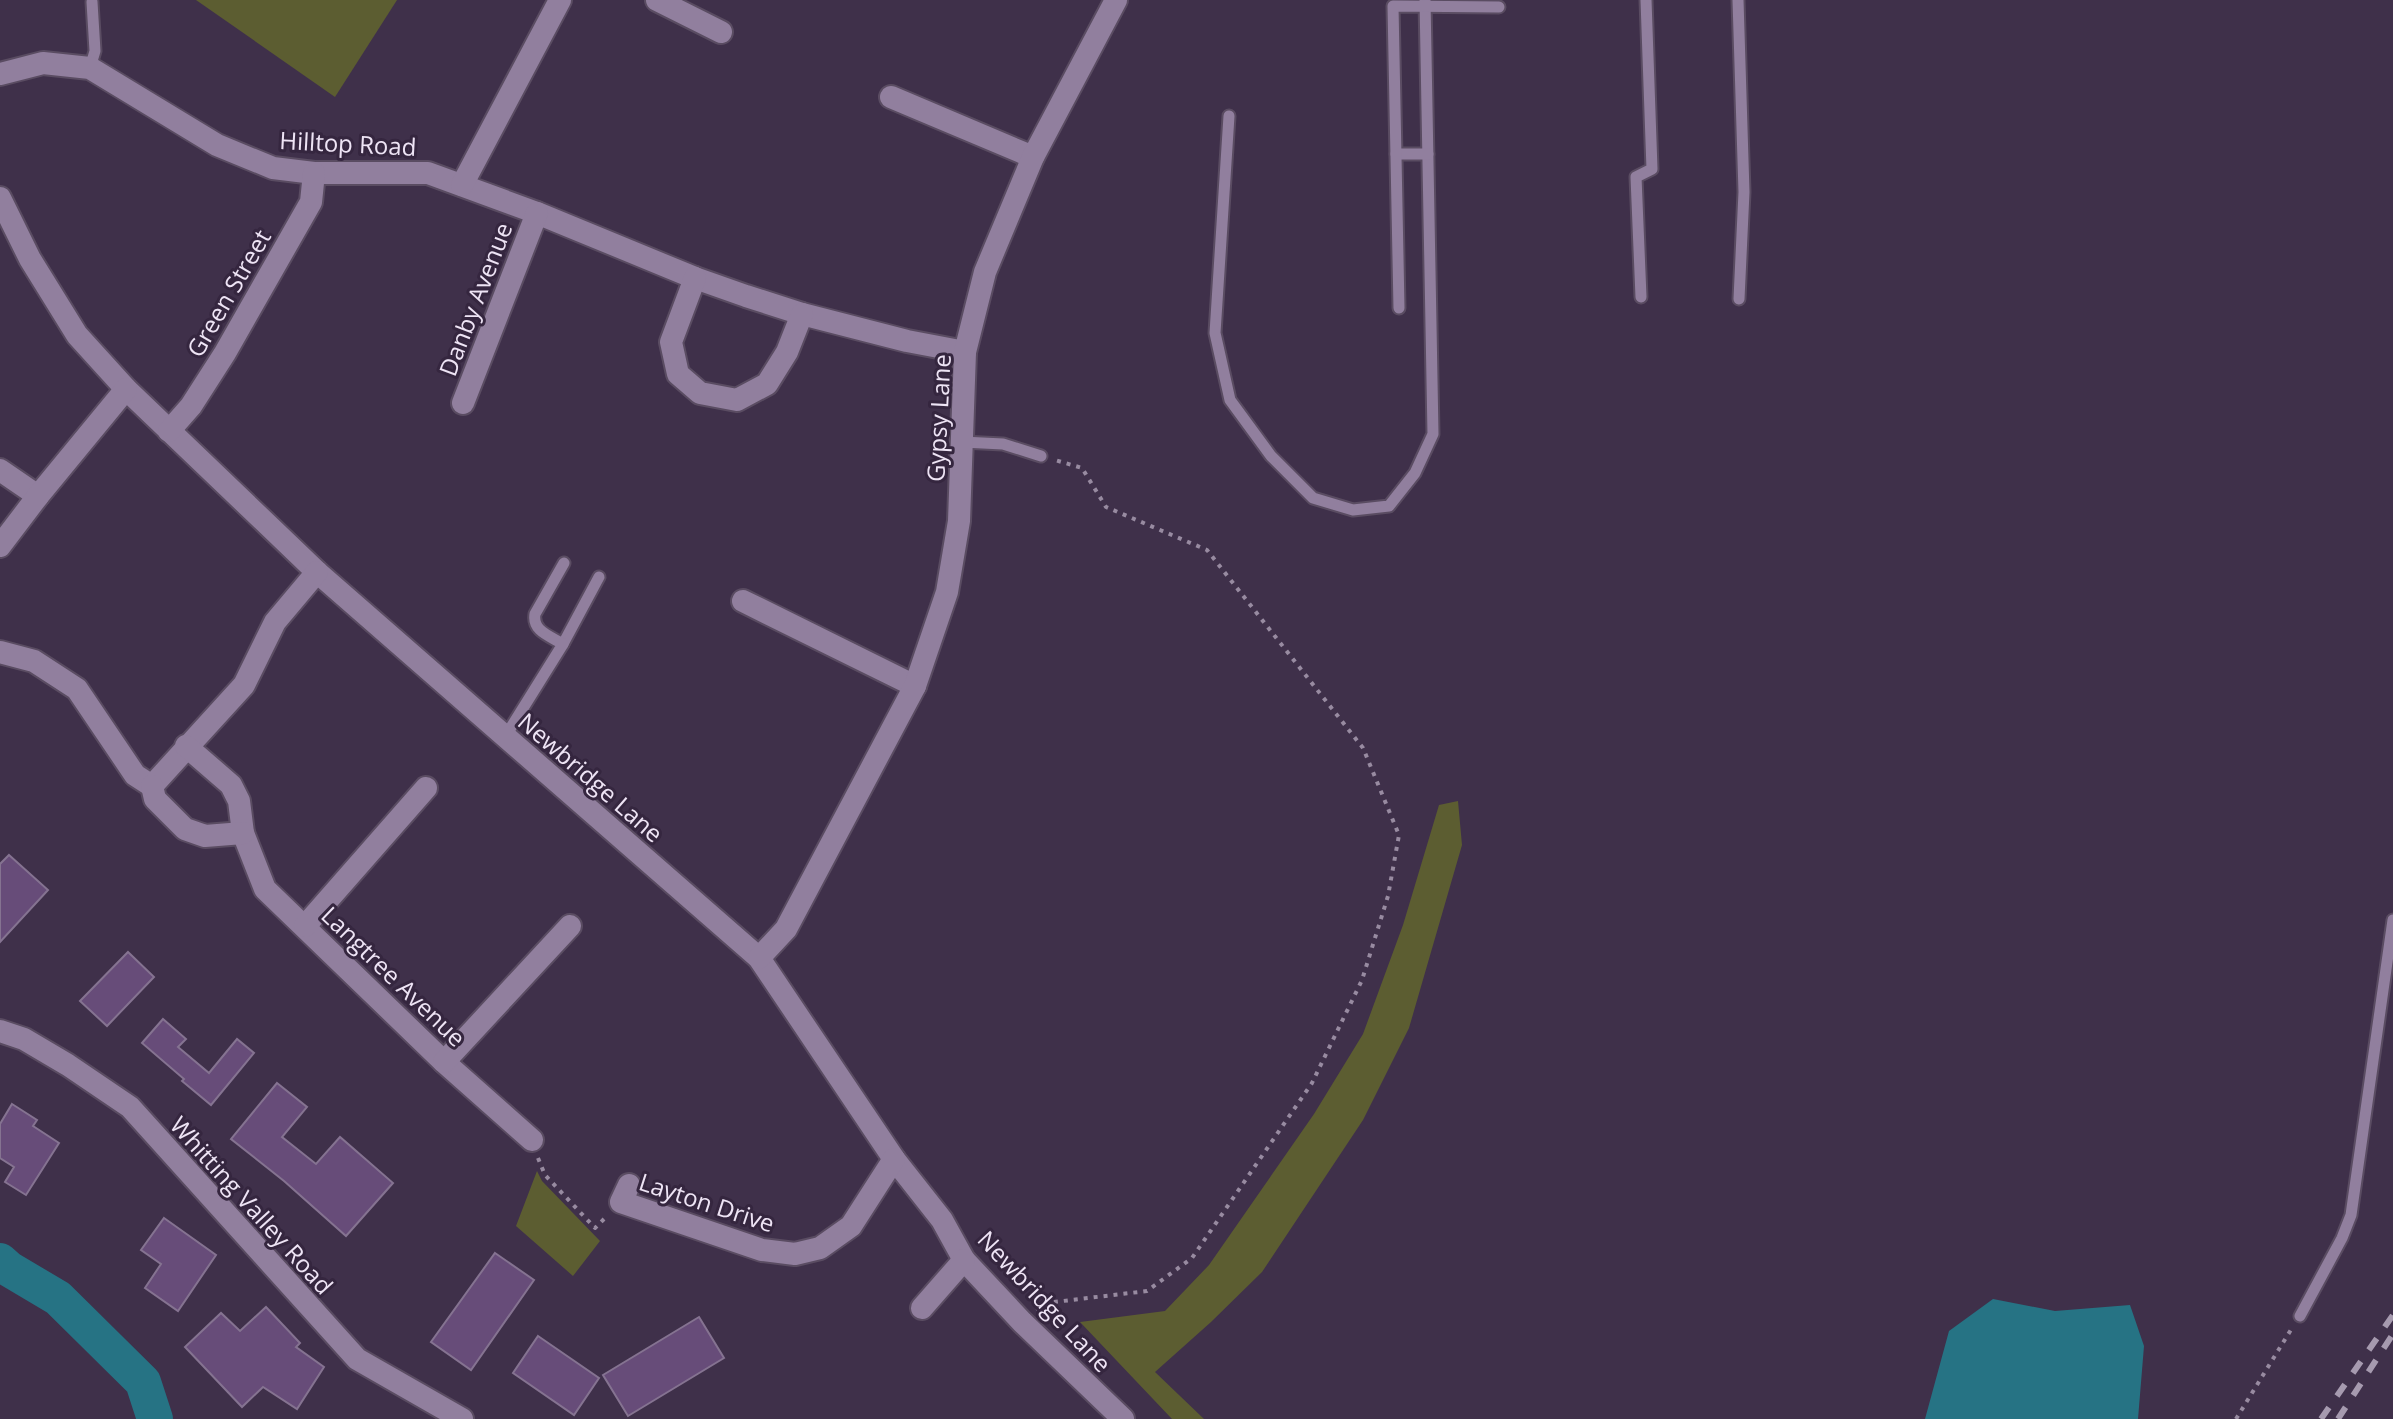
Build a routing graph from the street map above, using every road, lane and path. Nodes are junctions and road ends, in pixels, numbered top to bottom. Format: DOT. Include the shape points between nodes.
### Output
graph roads {
  1 [pos="560,0"];
  2 [pos="657,0"];
  3 [pos="1116,0"];
  4 [pos="1646,0"];
  5 [pos="1738,0"];
  6 [pos="92,2"];
  7 [pos="1425,3"];
  8 [pos="1499,7"];
  9 [pos="721,32"];
  10 [pos="90,68"];
  11 [pos="0,74"];
  12 [pos="891,97"];
  13 [pos="1229,116"];
  14 [pos="1396,154"];
  15 [pos="1428,154"];
  16 [pos="1033,157"];
  17 [pos="314,173"];
  18 [pos="462,185"];
  19 [pos="0,198"];
  20 [pos="537,213"];
  21 [pos="695,278"];
  22 [pos="1641,297"];
  23 [pos="1739,299"];
  24 [pos="1399,308"];
  25 [pos="802,314"];
  26 [pos="965,352"];
  27 [pos="126,389"];
  28 [pos="463,403"];
  29 [pos="169,431"];
  30 [pos="962,442"];
  31 [pos="1041,456"];
  32 [pos="0,470"];
  33 [pos="38,496"];
  34 [pos="0,546"];
  35 [pos="564,563"];
  36 [pos="317,572"];
  37 [pos="599,577"];
  38 [pos="743,601"];
  39 [pos="563,644"];
  40 [pos="0,652"];
  41 [pos="915,686"];
  42 [pos="505,737"];
  43 [pos="186,746"];
  44 [pos="152,786"];
  45 [pos="426,788"];
  46 [pos="243,833"];
  47 [pos="2393,920"];
  48 [pos="305,926"];
  49 [pos="570,926"];
  50 [pos="759,958"];
  51 [pos="0,1031"];
  52 [pos="444,1062"];
  53 [pos="532,1140"];
  54 [pos="894,1159"];
  55 [pos="625,1194"];
  56 [pos="964,1260"];
  57 [pos="922,1308"];
  58 [pos="2300,1316"];
  59 [pos="1022,1322"];
  60 [pos="462,1419"];
  61 [pos="1123,1419"];
  62 [pos="2236,1419"];
  1 -- 18 [label="street"];
  2 -- 9 [label="street"];
  3 -- 16 [label="street, Gypsy Lane"];
  4 -- 22 [label="lane" via="1652,169 1636,177"];
  5 -- 23 [label="lane" via="1744,192"];
  6 -- 10 [label="lane" via="95,51"];
  7 -- 8 [label="lane"];
  7 -- 14 [label="lane" via="1393,6"];
  7 -- 15 [label="lane"];
  10 -- 11 [label="street, Hilltop Road" via="43,63"];
  10 -- 17 [label="street, Hilltop Road" via="217,145 273,168"];
  12 -- 16 [label="street"];
  13 -- 15 [label="lane" via="1215,333 1230,400 1271,456 1313,498 1353,510 1389,506 1415,473 1433,434"];
  14 -- 15 [label="lane"];
  14 -- 24 [label="lane"];
  16 -- 26 [label="street, Gypsy Lane" via="985,272"];
  17 -- 18 [label="street, Hilltop Road" via="428,173"];
  17 -- 29 [label="street, Green Street" via="311,202 225,353"];
  18 -- 20 [label="street, Danby Avenue"];
  19 -- 27 [label="street, Newbridge Lane" via="77,335"];
  20 -- 21 [label="street, Danby Avenue"];
  20 -- 28 [label="street, Danby Avenue"];
  21 -- 25 [label="street, Danby Avenue"];
  21 -- 25 [label="street" via="671,342 678,374 700,393 737,400 767,384"];
  25 -- 26 [label="street, Danby Avenue"];
  26 -- 30 [label="street, Gypsy Lane"];
  27 -- 29 [label="street, Newbridge Lane"];
  27 -- 33 [label="street"];
  29 -- 36 [label="street, Newbridge Lane"];
  30 -- 31 [label="lane" via="1003,444"];
  30 -- 41 [label="street, Gypsy Lane" via="959,521 947,592"];
  31 -- 59 [label="path" via="1082,468 1106,507 1207,550 1363,748 1399,835 1388,896 1362,980 1312,1083 1192,1258 1147,1291 1046,1303"];
  32 -- 33 [label="street"];
  33 -- 34 [label="street"];
  35 -- 39 [label="lane" via="534,622"];
  36 -- 42 [label="street, Newbridge Lane"];
  36 -- 43 [label="street" via="275,622 244,685"];
  37 -- 39 [label="lane"];
  38 -- 41 [label="street"];
  39 -- 42 [label="lane"];
  40 -- 44 [label="street" via="34,661 77,689 135,775"];
  41 -- 50 [label="street, Gypsy Lane" via="786,929"];
  42 -- 50 [label="street, Newbridge Lane"];
  43 -- 44 [label="street"];
  43 -- 46 [label="street, Langtree Avenue" via="231,785"];
  44 -- 46 [label="street" via="155,799 185,829 205,836"];
  45 -- 48 [label="street"];
  46 -- 48 [label="street, Langtree Avenue" via="265,889"];
  47 -- 58 [label="lane" via="2351,1215"];
  48 -- 52 [label="street, Langtree Avenue"];
  49 -- 52 [label="street"];
  50 -- 54 [label="street, Newbridge Lane"];
  51 -- 60 [label="street, Whitting Valley Road" via="24,1039 130,1107 357,1359"];
  52 -- 53 [label="street, Langtree Avenue"];
  53 -- 55 [label="path" via="545,1175 595,1228"];
  54 -- 55 [label="street, Layton Drive" via="851,1226 820,1248 795,1254 762,1250"];
  54 -- 56 [label="street, Newbridge Lane" via="942,1220"];
  56 -- 57 [label="street"];
  56 -- 59 [label="street, Newbridge Lane"];
  58 -- 62 [label="path"];
  59 -- 61 [label="street, Newbridge Lane"];
}
